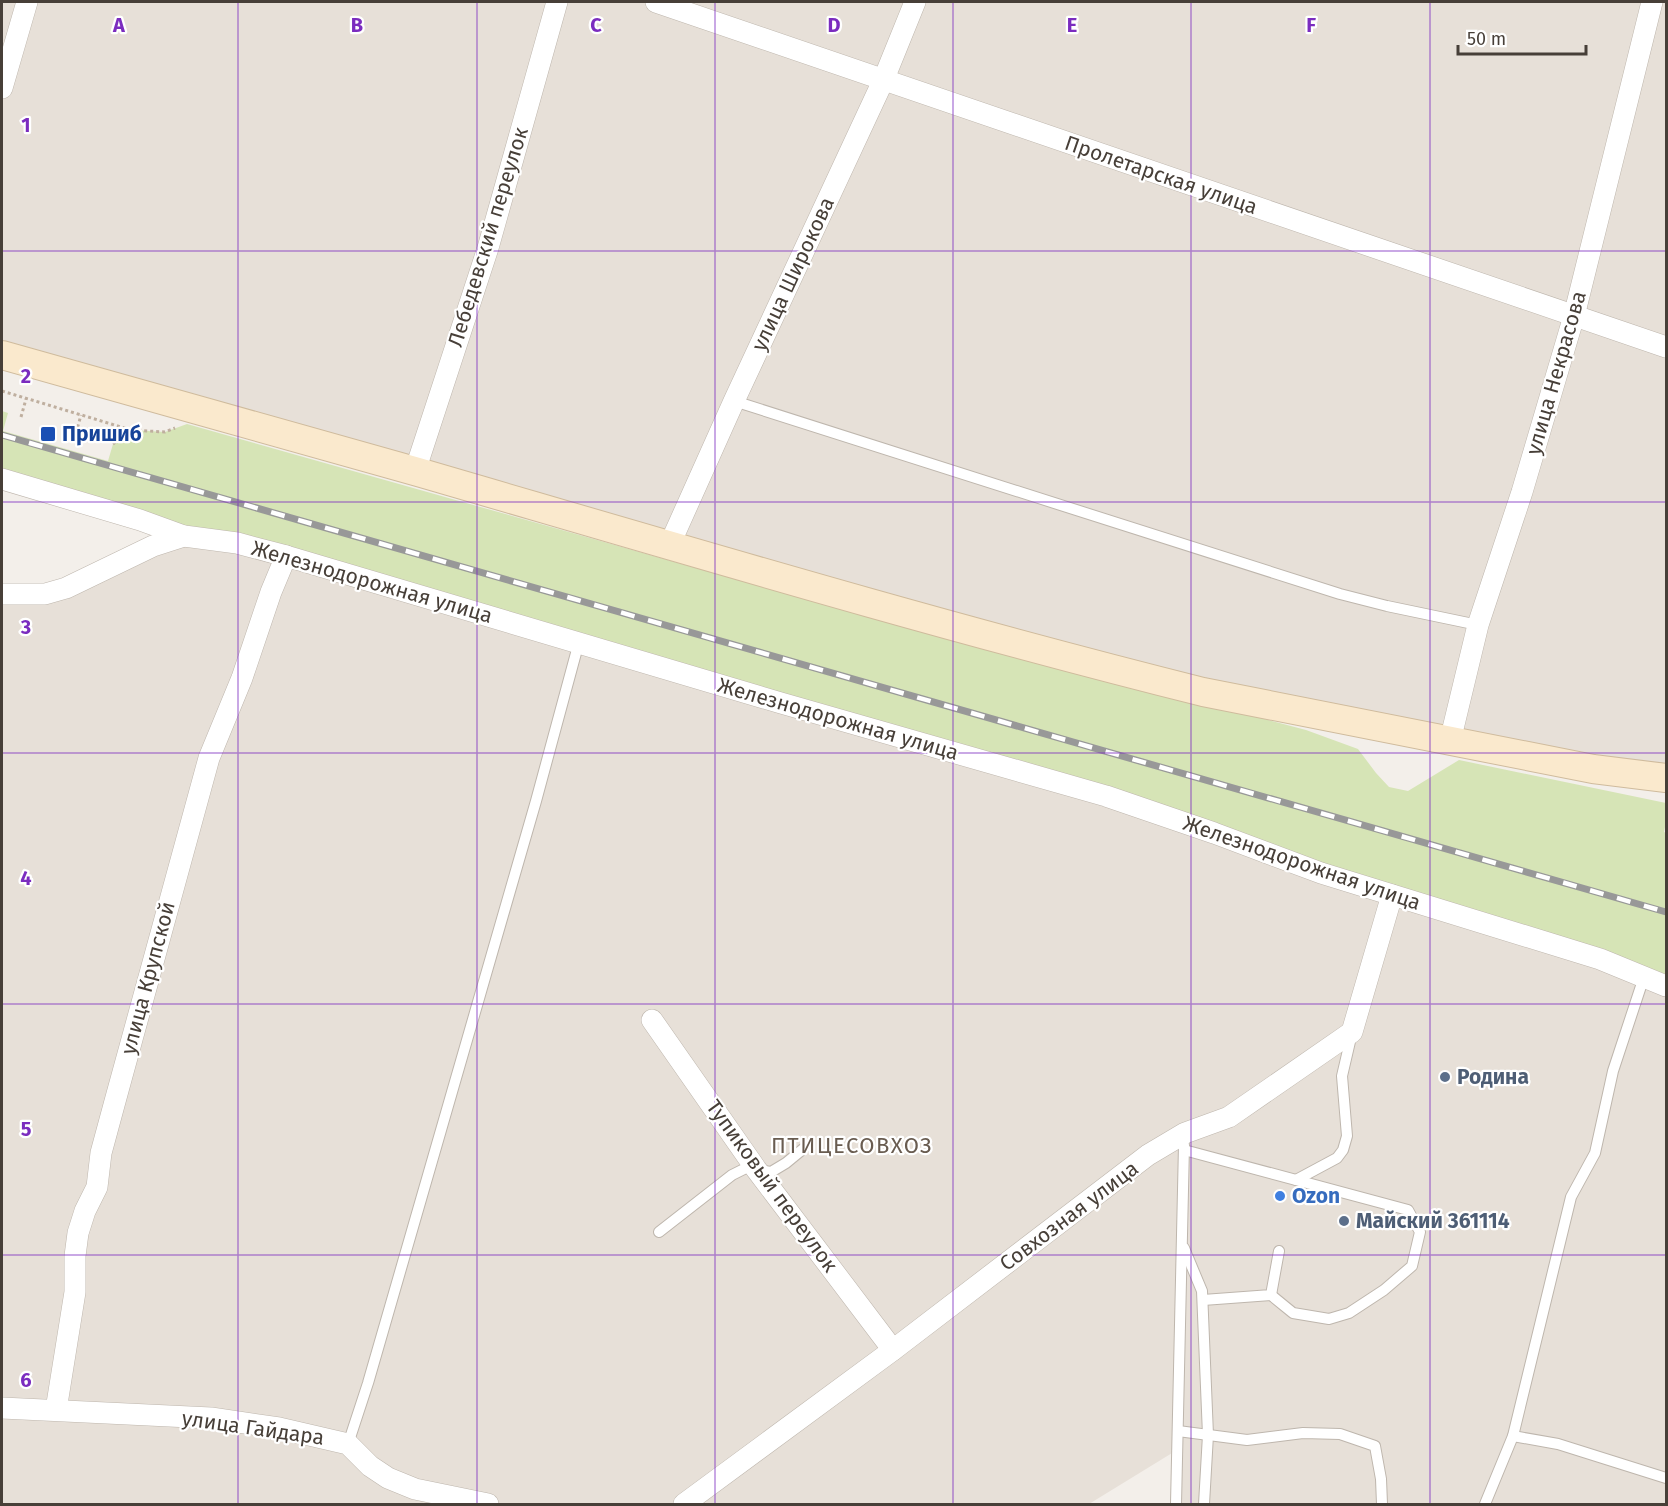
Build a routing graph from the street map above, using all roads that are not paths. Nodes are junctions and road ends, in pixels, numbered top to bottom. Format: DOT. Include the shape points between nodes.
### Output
graph roads {
  1 [pos="27,2"];
  2 [pos="557,2"];
  3 [pos="656,2"];
  4 [pos="915,2"];
  5 [pos="1652,2"];
  6 [pos="883,81"];
  7 [pos="2,88"];
  8 [pos="1574,316"];
  9 [pos="1666,347"];
  10 [pos="2,355"];
  11 [pos="734,401"];
  12 [pos="415,471"];
  13 [pos="2,479"];
  14 [pos="184,536"];
  15 [pos="669,546"];
  16 [pos="286,556"];
  17 [pos="2,594"];
  18 [pos="1478,625"];
  19 [pos="579,642"];
  20 [pos="1450,741"];
  21 [pos="1666,778"];
  22 [pos="1392,895"];
  23 [pos="1644,977"];
  24 [pos="1666,986"];
  25 [pos="652,1020"];
  26 [pos="1352,1032"];
  27 [pos="1184,1142"];
  28 [pos="803,1149"];
  29 [pos="756,1169"];
  30 [pos="1296,1180"];
  31 [pos="659,1232"];
  32 [pos="1182,1242"];
  33 [pos="1279,1251"];
  34 [pos="1271,1295"];
  35 [pos="1203,1300"];
  36 [pos="893,1350"];
  37 [pos="2,1408"];
  38 [pos="56,1410"];
  39 [pos="1178,1431"];
  40 [pos="1208,1435"];
  41 [pos="1513,1436"];
  42 [pos="348,1444"];
  43 [pos="1666,1478"];
  44 [pos="488,1504"];
  45 [pos="684,1504"];
  46 [pos="1176,1504"];
  47 [pos="1204,1504"];
  48 [pos="1382,1504"];
  49 [pos="1485,1504"];
  1 -- 7 [label="street"];
  2 -- 12 [label="street, Лебедевский переулок" via="488,248"];
  3 -- 6 [label="street, Пролетарская улица"];
  4 -- 6 [label="street, улица Широкова"];
  5 -- 8 [label="street, улица Некрасова"];
  6 -- 8 [label="street, Пролетарская улица"];
  6 -- 11 [label="street, улица Широкова"];
  8 -- 9 [label="street, Пролетарская улица"];
  8 -- 18 [label="street, улица Некрасова"];
  10 -- 12 [label="main road"];
  11 -- 15 [label="street, улица Широкова"];
  11 -- 18 [label="lane" via="1340,594"];
  12 -- 15 [label="main road"];
  13 -- 14 [label="street, Железнодорожная улица"];
  14 -- 16 [label="street, Железнодорожная улица" via="237,543"];
  14 -- 17 [label="street" via="153,546 66,588 45,594"];
  15 -- 20 [label="main road" via="1150,679"];
  16 -- 19 [label="street, Железнодорожная улица"];
  16 -- 38 [label="street, улица Крупской" via="209,758 101,1153 97,1187 78,1233 75,1292"];
  18 -- 20 [label="street, улица Некрасова"];
  19 -- 22 [label="street, Железнодорожная улица" via="1106,796"];
  19 -- 42 [label="lane"];
  20 -- 21 [label="main road" via="1593,769"];
  22 -- 23 [label="street, Железнодорожная улица" via="1600,959"];
  22 -- 26 [label="street"];
  23 -- 24 [label="street, Железнодорожная улица"];
  23 -- 41 [label="lane" via="1614,1071 1595,1153 1571,1197"];
  25 -- 29 [label="street, Тупиковый переулок"];
  26 -- 27 [label="street, Совхозная улица" via="1229,1117"];
  26 -- 30 [label="lane" via="1342,1076 1347,1136 1343,1149 1337,1158"];
  27 -- 30 [label="lane"];
  27 -- 32 [label="lane"];
  27 -- 36 [label="street, Совхозная улица" via="1148,1155"];
  28 -- 29 [label="lane" via="771,1172"];
  29 -- 31 [label="lane" via="746,1168 732,1175"];
  29 -- 36 [label="street, Тупиковый переулок"];
  30 -- 34 [label="lane" via="1408,1210 1420,1232 1412,1266 1349,1313 1329,1320 1293,1313"];
  32 -- 35 [label="lane"];
  32 -- 39 [label="lane"];
  33 -- 34 [label="lane"];
  34 -- 35 [label="lane"];
  35 -- 40 [label="lane"];
  36 -- 45 [label="street, Совхозная улица"];
  37 -- 38 [label="street, улица Гайдара"];
  38 -- 42 [label="street, улица Гайдара" via="211,1418"];
  39 -- 40 [label="lane"];
  39 -- 46 [label="lane"];
  40 -- 47 [label="lane"];
  40 -- 48 [label="lane" via="1246,1440 1303,1433 1340,1434 1376,1446"];
  41 -- 43 [label="lane" via="1558,1444"];
  41 -- 49 [label="lane"];
  42 -- 44 [label="street, улица Гайдара" via="370,1466 415,1490"];
}
